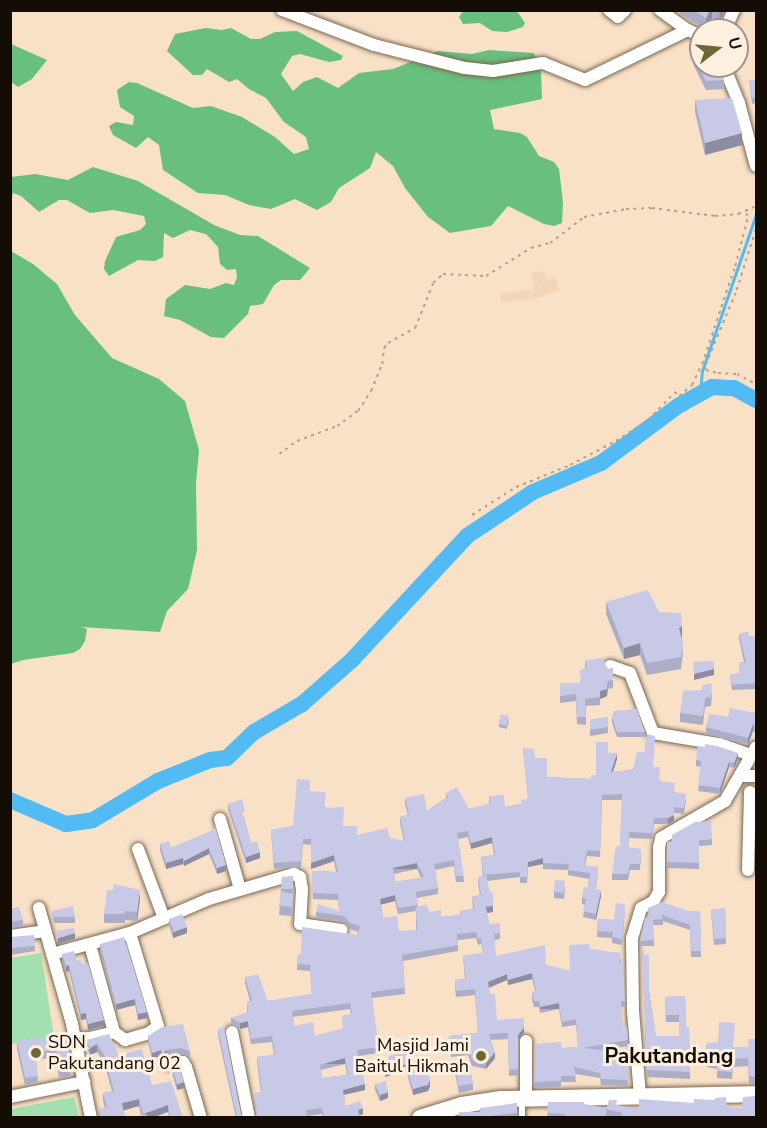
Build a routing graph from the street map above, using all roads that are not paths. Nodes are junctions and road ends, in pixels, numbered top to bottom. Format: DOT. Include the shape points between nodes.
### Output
graph roads {
  1 [pos="282,10"];
  2 [pos="609,10"];
  3 [pos="625,10"];
  4 [pos="660,10"];
  5 [pos="688,30"];
  6 [pos="729,78"];
  7 [pos="756,166"];
  8 [pos="610,666"];
  9 [pos="754,751"];
  10 [pos="741,776"];
  11 [pos="756,776"];
  12 [pos="733,791"];
  13 [pos="753,793"];
  14 [pos="220,819"];
  15 [pos="138,849"];
  16 [pos="748,870"];
  17 [pos="240,889"];
  18 [pos="39,908"];
  19 [pos="164,918"];
  20 [pos="342,930"];
  21 [pos="45,931"];
  22 [pos="130,933"];
  23 [pos="10,936"];
  24 [pos="90,945"];
  25 [pos="52,954"];
  26 [pos="114,1032"];
  27 [pos="232,1032"];
  28 [pos="76,1041"];
  29 [pos="526,1041"];
  30 [pos="169,1064"];
  31 [pos="84,1082"];
  32 [pos="756,1094"];
  33 [pos="640,1096"];
  34 [pos="10,1097"];
  35 [pos="524,1098"];
  36 [pos="442,1114"];
  37 [pos="91,1118"];
  38 [pos="201,1118"];
  39 [pos="249,1118"];
  40 [pos="420,1118"];
  41 [pos="522,1118"];
  1 -- 5 [label="street" via="374,45 465,68 493,71 543,63 585,80"];
  2 -- 3 [label="street" via="618,17"];
  4 -- 5 [label="street"];
  6 -- 7 [label="street"];
  8 -- 9 [label="street" via="630,673 653,733"];
  9 -- 10 [label="street"];
  10 -- 11 [label="street"];
  10 -- 12 [label="street"];
  12 -- 13 [label="street"];
  12 -- 33 [label="street" via="716,808 661,838 659,892 637,916 632,938 633,1010"];
  13 -- 16 [label="street"];
  14 -- 17 [label="street"];
  15 -- 19 [label="street"];
  17 -- 19 [label="street"];
  17 -- 20 [label="street" via="294,874 300,877 302,889 300,924"];
  18 -- 21 [label="street"];
  19 -- 22 [label="street"];
  21 -- 23 [label="street"];
  21 -- 25 [label="street"];
  22 -- 24 [label="street"];
  22 -- 26 [label="street" via="158,1026 154,1031 124,1040"];
  24 -- 25 [label="street"];
  24 -- 26 [label="street"];
  25 -- 28 [label="street"];
  26 -- 28 [label="street"];
  27 -- 39 [label="street"];
  28 -- 31 [label="street"];
  29 -- 35 [label="street"];
  30 -- 38 [label="street" via="183,1062 186,1067"];
  31 -- 34 [label="street"];
  31 -- 37 [label="street"];
  32 -- 33 [label="main road"];
  33 -- 35 [label="main road"];
  35 -- 36 [label="main road" via="490,1100"];
  35 -- 41 [label="lane"];
  36 -- 40 [label="main road"];
}
